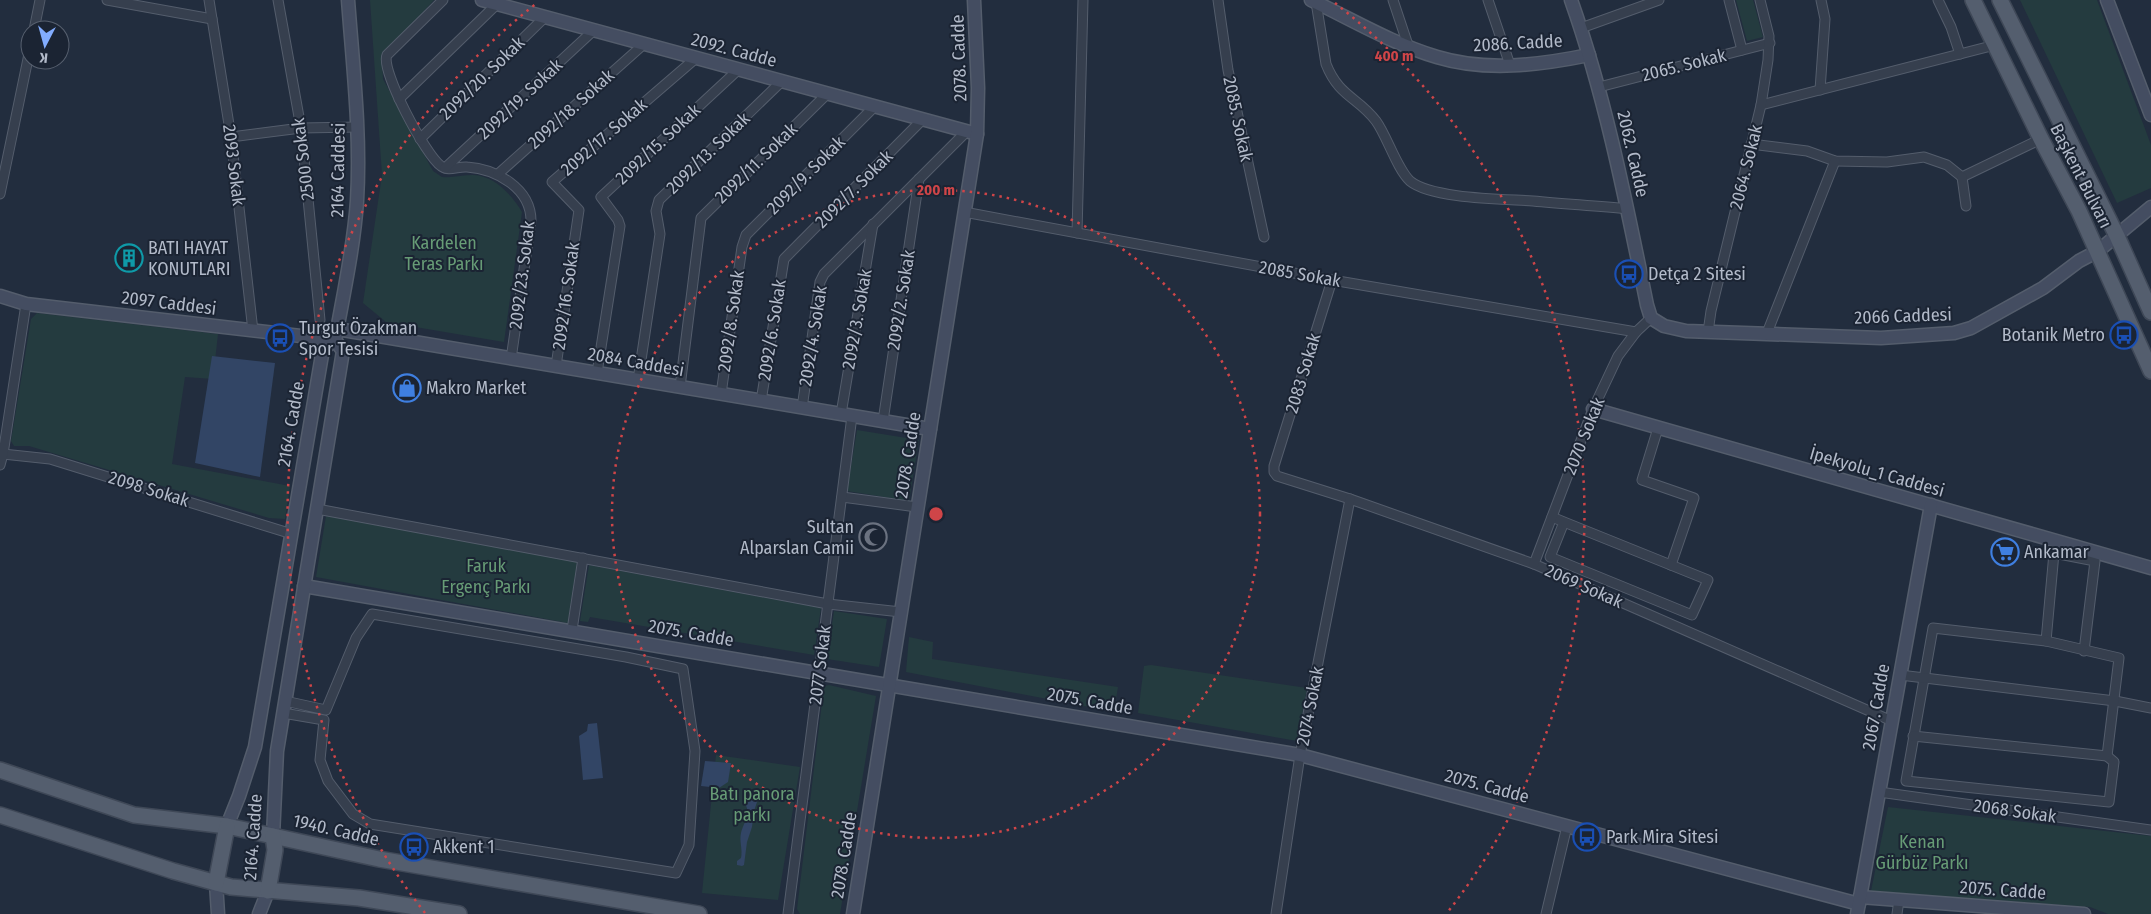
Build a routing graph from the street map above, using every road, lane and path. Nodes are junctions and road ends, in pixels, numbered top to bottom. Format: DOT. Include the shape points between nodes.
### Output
graph roads {
  1 [pos="40,0"];
  2 [pos="107,0"];
  3 [pos="209,0"];
  4 [pos="278,0"];
  5 [pos="348,0"];
  6 [pos="443,0"];
  7 [pos="482,0"];
  8 [pos="974,0"];
  9 [pos="1083,0"];
  10 [pos="1218,0"];
  11 [pos="1393,0"];
  12 [pos="1488,0"];
  13 [pos="1571,0"];
  14 [pos="1659,0"];
  15 [pos="1729,0"];
  16 [pos="1760,0"];
  17 [pos="1821,0"];
  18 [pos="1938,0"];
  19 [pos="1974,0"];
  20 [pos="2000,0"];
  21 [pos="2107,0"];
  22 [pos="1314,1"];
  23 [pos="497,4"];
  24 [pos="511,4"];
  25 [pos="545,17"];
  26 [pos="212,18"];
  27 [pos="36,20"];
  28 [pos="1581,28"];
  29 [pos="594,30"];
  30 [pos="1770,43"];
  31 [pos="644,44"];
  32 [pos="1995,46"];
  33 [pos="1409,48"];
  34 [pos="1742,50"];
  35 [pos="1960,54"];
  36 [pos="1589,55"];
  37 [pos="696,58"];
  38 [pos="1510,65"];
  39 [pos="739,69"];
  40 [pos="26,70"];
  41 [pos="782,81"];
  42 [pos="1599,86"];
  43 [pos="1820,90"];
  44 [pos="828,93"];
  45 [pos="399,99"];
  46 [pos="1761,105"];
  47 [pos="875,106"];
  48 [pos="2151,115"];
  49 [pos="923,119"];
  50 [pos="358,127"];
  51 [pos="301,128"];
  52 [pos="972,132"];
  53 [pos="231,137"];
  54 [pos="420,139"];
  55 [pos="2041,139"];
  56 [pos="1751,144"];
  57 [pos="1835,161"];
  58 [pos="445,168"];
  59 [pos="498,174"];
  60 [pos="1962,177"];
  61 [pos="919,179"];
  62 [pos="0,194"];
  63 [pos="1966,206"];
  64 [pos="2151,207"];
  65 [pos="1628,209"];
  66 [pos="964,212"];
  67 [pos="873,224"];
  68 [pos="577,225"];
  69 [pos="1077,233"];
  70 [pos="2117,236"];
  71 [pos="1264,238"];
  72 [pos="742,247"];
  73 [pos="2098,251"];
  74 [pos="784,259"];
  75 [pos="1332,280"];
  76 [pos="0,296"];
  77 [pos="26,304"];
  78 [pos="2151,312"];
  79 [pos="1651,318"];
  80 [pos="320,320"];
  81 [pos="253,331"];
  82 [pos="1636,332"];
  83 [pos="1708,332"];
  84 [pos="1767,332"];
  85 [pos="336,335"];
  86 [pos="511,359"];
  87 [pos="556,366"];
  88 [pos="2151,371"];
  89 [pos="597,373"];
  90 [pos="638,380"];
  91 [pos="680,387"];
  92 [pos="721,394"];
  93 [pos="761,401"];
  94 [pos="802,408"];
  95 [pos="1593,409"];
  96 [pos="847,415"];
  97 [pos="883,421"];
  98 [pos="1658,428"];
  99 [pos="930,429"];
  100 [pos="4,454"];
  101 [pos="0,465"];
  102 [pos="1274,466"];
  103 [pos="842,497"];
  104 [pos="1350,498"];
  105 [pos="1931,506"];
  106 [pos="917,507"];
  107 [pos="317,509"];
  108 [pos="1552,517"];
  109 [pos="1564,522"];
  110 [pos="292,534"];
  111 [pos="582,558"];
  112 [pos="1534,564"];
  113 [pos="1671,565"];
  114 [pos="2151,568"];
  115 [pos="304,586"];
  116 [pos="828,604"];
  117 [pos="900,612"];
  118 [pos="572,630"];
  119 [pos="2046,641"];
  120 [pos="2084,651"];
  121 [pos="819,672"];
  122 [pos="1900,675"];
  123 [pos="1924,678"];
  124 [pos="889,684"];
  125 [pos="2115,701"];
  126 [pos="284,707"];
  127 [pos="2151,708"];
  128 [pos="326,710"];
  129 [pos="324,720"];
  130 [pos="1892,721"];
  131 [pos="1913,736"];
  132 [pos="1300,755"];
  133 [pos="2107,756"];
  134 [pos="0,770"];
  135 [pos="1879,792"];
  136 [pos="0,815"];
  137 [pos="227,826"];
  138 [pos="1567,826"];
  139 [pos="2151,830"];
  140 [pos="274,836"];
  141 [pos="216,883"];
  142 [pos="268,891"];
  143 [pos="1899,900"];
  144 [pos="1858,905"];
  145 [pos="385,908"];
  146 [pos="218,914"];
  147 [pos="259,914"];
  148 [pos="459,914"];
  149 [pos="699,914"];
  150 [pos="788,914"];
  151 [pos="852,914"];
  152 [pos="1276,914"];
  153 [pos="1546,914"];
  154 [pos="1897,914"];
  155 [pos="2084,914"];
  1 -- 27 [label="street"];
  2 -- 26 [label="street"];
  3 -- 26 [label="street, 2093 Sokak"];
  4 -- 51 [label="street, 2500 Sokak"];
  5 -- 50 [label="street, 2164 Caddesi"];
  6 -- 45 [label="street" via="387,55 385,60"];
  7 -- 23 [label="street, 2092. Cadde"];
  8 -- 52 [label="street, 2078. Cadde" via="978,88"];
  9 -- 69 [label="street"];
  10 -- 71 [label="street, 2085. Sokak" via="1228,70"];
  11 -- 33 [label="street"];
  12 -- 38 [label="street"];
  13 -- 28 [label="street, 2062. Cadde"];
  14 -- 28 [label="street"];
  15 -- 34 [label="street"];
  16 -- 30 [label="street, 2064. Sokak"];
  17 -- 43 [label="street" via="1825,19"];
  18 -- 35 [label="street"];
  19 -- 32 [label="main road, Başkent Bulvarı"];
  20 -- 70 [label="main road, Başkent Bulvarı"];
  21 -- 48 [label="street"];
  22 -- 33 [label="street, 2086. Cadde"];
  22 -- 65 [label="street" via="1330,74 1344,93 1376,121 1409,180 1427,189 1451,194"];
  23 -- 24 [label="street, 2092. Cadde"];
  23 -- 45 [label="street"];
  24 -- 25 [label="street, 2092. Cadde"];
  25 -- 29 [label="street, 2092. Cadde"];
  25 -- 54 [label="street, 2092/20. Sokak"];
  26 -- 53 [label="street, 2093 Sokak"];
  28 -- 36 [label="street, 2062. Cadde"];
  29 -- 31 [label="street, 2092. Cadde"];
  29 -- 58 [label="street, 2092/19. Sokak"];
  30 -- 34 [label="street, 2065. Sokak"];
  30 -- 46 [label="street, 2064. Sokak"];
  31 -- 37 [label="street, 2092. Cadde"];
  31 -- 59 [label="street, 2092/18. Sokak"];
  32 -- 35 [label="street"];
  32 -- 55 [label="main road, Başkent Bulvarı"];
  33 -- 38 [label="street, 2086. Cadde" via="1467,63"];
  34 -- 42 [label="street, 2065. Sokak"];
  35 -- 43 [label="street"];
  36 -- 38 [label="street, 2086. Cadde" via="1547,63"];
  36 -- 42 [label="street, 2062. Cadde"];
  37 -- 39 [label="street, 2092. Cadde"];
  37 -- 68 [label="street, 2092/17. Sokak" via="552,182 579,210"];
  39 -- 41 [label="street, 2092. Cadde"];
  39 -- 89 [label="street, 2092/15. Sokak" via="601,197 619,222"];
  40 -- 62 [label="street"];
  41 -- 44 [label="street, 2092. Cadde"];
  41 -- 90 [label="street, 2092/13. Sokak" via="659,200 656,211 660,234"];
  42 -- 65 [label="street, 2062. Cadde"];
  43 -- 46 [label="street"];
  44 -- 47 [label="street, 2092. Cadde"];
  44 -- 91 [label="street, 2092/11. Sokak" via="702,216"];
  45 -- 54 [label="street"];
  46 -- 56 [label="street, 2064. Sokak"];
  47 -- 49 [label="street, 2092. Cadde"];
  47 -- 72 [label="street, 2092/9. Sokak" via="748,233"];
  49 -- 52 [label="street, 2092. Cadde"];
  49 -- 74 [label="street, 2092/7. Sokak"];
  50 -- 51 [label="street"];
  50 -- 85 [label="street, 2164 Caddesi" via="357,203"];
  51 -- 53 [label="street"];
  51 -- 80 [label="street, 2500 Sokak"];
  52 -- 61 [label="street"];
  52 -- 66 [label="street, 2078. Cadde"];
  53 -- 81 [label="street, 2093 Sokak"];
  54 -- 58 [label="street" via="438,164"];
  55 -- 60 [label="street"];
  55 -- 73 [label="main road, Başkent Bulvarı"];
  56 -- 57 [label="street" via="1807,151"];
  56 -- 83 [label="street, 2064. Sokak"];
  57 -- 60 [label="street" via="1887,162 1924,157 1947,165"];
  57 -- 84 [label="street"];
  58 -- 59 [label="street, 2092/23. Sokak" via="468,167"];
  59 -- 86 [label="street, 2092/23. Sokak" via="522,195 531,214"];
  60 -- 63 [label="street"];
  61 -- 67 [label="street"];
  61 -- 97 [label="street, 2092/2. Sokak"];
  64 -- 70 [label="street, 2066 Caddesi"];
  65 -- 79 [label="street, 2062. Cadde"];
  66 -- 69 [label="street, 2085 Sokak"];
  66 -- 99 [label="street, 2078. Cadde"];
  67 -- 94 [label="street, 2092/4. Sokak" via="829,267 820,282"];
  67 -- 96 [label="street, 2092/3. Sokak"];
  68 -- 87 [label="street, 2092/16. Sokak"];
  69 -- 75 [label="street, 2085 Sokak"];
  70 -- 73 [label="street, 2066 Caddesi"];
  70 -- 78 [label="main road, Başkent Bulvarı"];
  72 -- 92 [label="street, 2092/8. Sokak"];
  73 -- 84 [label="street, 2066 Caddesi" via="2043,288 1971,328 1932,336 1881,338"];
  73 -- 88 [label="main road, Başkent Bulvarı"];
  74 -- 93 [label="street, 2092/6. Sokak"];
  75 -- 82 [label="street, 2085 Sokak"];
  75 -- 102 [label="street, 2083 Sokak"];
  76 -- 77 [label="street, 2097 Caddesi"];
  77 -- 81 [label="street, 2097 Caddesi"];
  77 -- 100 [label="street"];
  79 -- 82 [label="street, 2070 Sokak"];
  79 -- 83 [label="street, 2066 Caddesi" via="1677,330"];
  81 -- 85 [label="street, 2097 Caddesi"];
  82 -- 95 [label="street, 2070 Sokak" via="1618,356"];
  83 -- 84 [label="street, 2066 Caddesi"];
  85 -- 86 [label="street, 2084 Caddesi"];
  85 -- 107 [label="street, 2164. Cadde" via="343,351"];
  85 -- 110 [label="street, 2164. Cadde" via="323,349"];
  86 -- 87 [label="street, 2084 Caddesi"];
  87 -- 89 [label="street, 2084 Caddesi"];
  89 -- 90 [label="street, 2084 Caddesi"];
  90 -- 91 [label="street, 2084 Caddesi"];
  91 -- 92 [label="street, 2084 Caddesi"];
  92 -- 93 [label="street, 2084 Caddesi"];
  93 -- 94 [label="street, 2084 Caddesi"];
  94 -- 96 [label="street, 2084 Caddesi"];
  95 -- 98 [label="street, İpekyolu_1 Caddesi"];
  95 -- 108 [label="street, 2070 Sokak"];
  96 -- 97 [label="street, 2084 Caddesi"];
  96 -- 103 [label="street, 2077 Sokak"];
  97 -- 99 [label="street, 2084 Caddesi"];
  98 -- 105 [label="street, İpekyolu_1 Caddesi"];
  98 -- 113 [label="street" via="1642,480 1694,498"];
  99 -- 106 [label="street, 2078. Cadde"];
  100 -- 101 [label="street"];
  100 -- 110 [label="street, 2098 Sokak" via="50,458"];
  102 -- 104 [label="street, 2069 Sokak" via="1277,476"];
  103 -- 106 [label="street"];
  103 -- 116 [label="street, 2077 Sokak"];
  104 -- 112 [label="street, 2069 Sokak"];
  104 -- 132 [label="street, 2074 Sokak"];
  105 -- 114 [label="street, İpekyolu_1 Caddesi"];
  105 -- 122 [label="street, 2067. Cadde"];
  106 -- 117 [label="street, 2078. Cadde"];
  107 -- 111 [label="street"];
  107 -- 115 [label="street, 2164. Cadde"];
  108 -- 109 [label="street"];
  108 -- 112 [label="street, 2070 Sokak"];
  109 -- 113 [label="street"];
  109 -- 113 [label="street" via="1550,557 1692,615 1708,580"];
  110 -- 137 [label="street, 2164. Cadde" via="255,747"];
  111 -- 116 [label="street"];
  111 -- 118 [label="street"];
  112 -- 130 [label="street, 2069 Sokak"];
  115 -- 118 [label="street, 2075. Cadde"];
  115 -- 126 [label="street, 2164. Cadde"];
  116 -- 117 [label="street"];
  116 -- 121 [label="street, 2077 Sokak"];
  117 -- 124 [label="street, 2078. Cadde"];
  118 -- 121 [label="street, 2075. Cadde"];
  119 -- 120 [label="street"];
  119 -- 120 [label="street" via="2054,553 2095,561"];
  119 -- 123 [label="street" via="1932,628"];
  120 -- 125 [label="street" via="2119,658"];
  121 -- 124 [label="street, 2075. Cadde"];
  121 -- 150 [label="street, 2077 Sokak"];
  122 -- 123 [label="street"];
  122 -- 130 [label="street, 2067. Cadde"];
  123 -- 125 [label="street"];
  123 -- 131 [label="street"];
  124 -- 132 [label="street, 2075. Cadde"];
  124 -- 151 [label="street, 2078. Cadde"];
  125 -- 127 [label="street"];
  125 -- 133 [label="street"];
  126 -- 128 [label="street"];
  126 -- 129 [label="street"];
  126 -- 140 [label="street, 2164. Cadde" via="275,776"];
  128 -- 129 [label="street"];
  128 -- 129 [label="street" via="356,638 372,614 626,656 683,669 695,751 689,846 676,874 370,824 353,814 328,781 320,760"];
  130 -- 135 [label="street, 2067. Cadde"];
  131 -- 133 [label="street"];
  131 -- 133 [label="street" via="1906,780 2109,802 2114,762"];
  132 -- 138 [label="street, 2075. Cadde"];
  132 -- 152 [label="street, 2074 Sokak"];
  134 -- 137 [label="main road, 1940. Cadde" via="134,815"];
  135 -- 139 [label="street, 2068 Sokak"];
  135 -- 144 [label="street, 2067. Cadde"];
  136 -- 141 [label="main road"];
  137 -- 140 [label="main road, 1940. Cadde"];
  137 -- 141 [label="main road, 2164. Cadde"];
  138 -- 144 [label="street, 2075. Cadde"];
  138 -- 153 [label="street"];
  140 -- 142 [label="main road, 2164. Cadde" via="275,850"];
  140 -- 149 [label="main road, 1940. Cadde" via="379,859"];
  141 -- 142 [label="main road"];
  141 -- 146 [label="street, 2164. Cadde"];
  142 -- 145 [label="main road"];
  142 -- 147 [label="street, 2164. Cadde"];
  143 -- 144 [label="street, 2075. Cadde"];
  143 -- 154 [label="street"];
  143 -- 155 [label="street, 2075. Cadde"];
  145 -- 148 [label="main road"];
}
